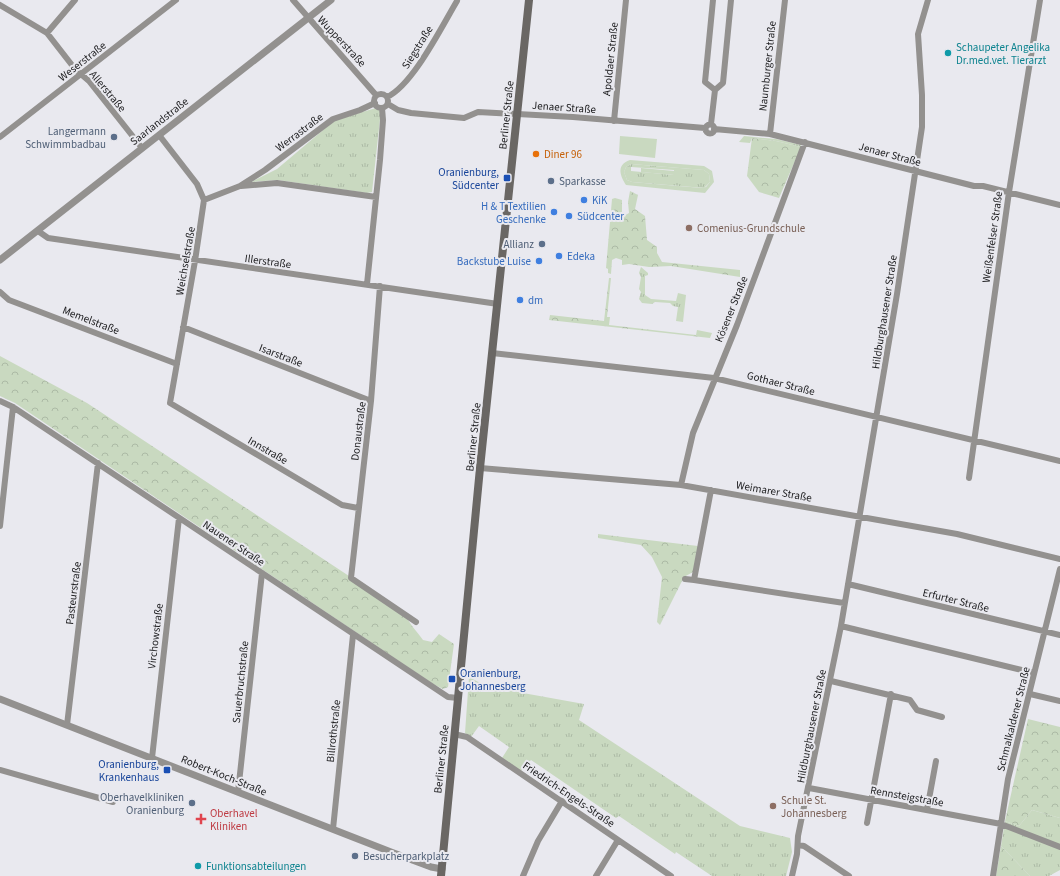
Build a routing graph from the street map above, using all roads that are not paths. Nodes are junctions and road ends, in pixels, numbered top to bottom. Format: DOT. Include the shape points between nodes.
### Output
graph roads {
  1 [pos="75,0"];
  2 [pos="176,0"];
  3 [pos="293,0"];
  4 [pos="331,0"];
  5 [pos="528,0"];
  6 [pos="626,0"];
  7 [pos="712,0"];
  8 [pos="731,0"];
  9 [pos="785,0"];
  10 [pos="928,0"];
  11 [pos="1040,0"];
  12 [pos="457,1"];
  13 [pos="0,5"];
  14 [pos="308,18"];
  15 [pos="47,34"];
  16 [pos="82,74"];
  17 [pos="714,90"];
  18 [pos="376,95"];
  19 [pos="387,97"];
  20 [pos="375,103"];
  21 [pos="388,104"];
  22 [pos="382,108"];
  23 [pos="517,114"];
  24 [pos="614,121"];
  25 [pos="710,127"];
  26 [pos="770,134"];
  27 [pos="159,135"];
  28 [pos="0,137"];
  29 [pos="805,142"];
  30 [pos="142,148"];
  31 [pos="916,170"];
  32 [pos="240,186"];
  33 [pos="1009,192"];
  34 [pos="376,197"];
  35 [pos="204,200"];
  36 [pos="1060,205"];
  37 [pos="38,232"];
  38 [pos="0,260"];
  39 [pos="195,261"];
  40 [pos="367,284"];
  41 [pos="380,286"];
  42 [pos="0,292"];
  43 [pos="498,304"];
  44 [pos="183,328"];
  45 [pos="492,353"];
  46 [pos="177,364"];
  47 [pos="714,378"];
  48 [pos="0,401"];
  49 [pos="372,401"];
  50 [pos="170,403"];
  51 [pos="13,407"];
  52 [pos="877,417"];
  53 [pos="974,440"];
  54 [pos="1060,461"];
  55 [pos="98,463"];
  56 [pos="480,468"];
  57 [pos="969,478"];
  58 [pos="681,484"];
  59 [pos="711,490"];
  60 [pos="358,508"];
  61 [pos="861,517"];
  62 [pos="179,518"];
  63 [pos="0,526"];
  64 [pos="1060,559"];
  65 [pos="1060,569"];
  66 [pos="262,573"];
  67 [pos="685,579"];
  68 [pos="694,580"];
  69 [pos="848,584"];
  70 [pos="844,603"];
  71 [pos="416,622"];
  72 [pos="841,626"];
  73 [pos="1044,632"];
  74 [pos="353,635"];
  75 [pos="1060,635"];
  76 [pos="1034,673"];
  77 [pos="831,680"];
  78 [pos="891,694"];
  79 [pos="1030,694"];
  80 [pos="458,698"];
  81 [pos="0,699"];
  82 [pos="1060,701"];
  83 [pos="942,717"];
  84 [pos="67,725"];
  85 [pos="454,734"];
  86 [pos="152,758"];
  87 [pos="936,761"];
  88 [pos="0,770"];
  89 [pos="808,788"];
  90 [pos="238,792"];
  91 [pos="871,800"];
  92 [pos="562,801"];
  93 [pos="113,802"];
  94 [pos="927,810"];
  95 [pos="867,823"];
  96 [pos="1001,824"];
  97 [pos="333,829"];
  98 [pos="618,840"];
  99 [pos="798,845"];
  100 [pos="1060,847"];
  101 [pos="441,872"];
  102 [pos="523,876"];
  103 [pos="596,876"];
  104 [pos="671,876"];
  105 [pos="792,876"];
  106 [pos="849,876"];
  107 [pos="993,876"];
  1 -- 15 [label="street"];
  2 -- 16 [label="street, Weserstraße"];
  3 -- 14 [label="street, Wupperstraße"];
  4 -- 14 [label="street, Saarlandstraße"];
  5 -- 23 [label="main road, Berliner Straße"];
  6 -- 24 [label="street, Apoldaer Straße"];
  7 -- 17 [label="street" via="705,82"];
  8 -- 17 [label="street" via="723,83"];
  9 -- 26 [label="street, Naumburger Straße"];
  10 -- 31 [label="street, Hildburghausener Straße" via="918,34 922,127"];
  11 -- 33 [label="street, Weißenfelser Straße"];
  12 -- 19 [label="street, Siegstraße" via="406,82 397,92"];
  13 -- 15 [label="street, Allerstraße"];
  14 -- 18 [label="street, Wupperstraße"];
  14 -- 27 [label="street, Saarlandstraße"];
  15 -- 16 [label="street, Allerstraße"];
  16 -- 28 [label="street, Weserstraße"];
  16 -- 30 [label="street, Allerstraße"];
  17 -- 25 [label="street"];
  18 -- 19 [label="street" via="383,94"];
  18 -- 20 [label="street"];
  19 -- 21 [label="street"];
  20 -- 22 [label="street"];
  20 -- 32 [label="street, Werrastraße" via="332,119 271,166"];
  21 -- 22 [label="street"];
  21 -- 23 [label="street" via="411,113 464,118 478,112"];
  22 -- 34 [label="street"];
  23 -- 24 [label="street, Jenaer Straße"];
  23 -- 43 [label="main road, Berliner Straße"];
  24 -- 25 [label="street, Jenaer Straße"];
  25 -- 26 [label="street, Jenaer Straße"];
  26 -- 29 [label="street, Jenaer Straße"];
  27 -- 30 [label="street, Saarlandstraße"];
  27 -- 35 [label="street" via="197,184"];
  29 -- 31 [label="street, Jenaer Straße"];
  29 -- 47 [label="street, Kösener Straße" via="737,325"];
  30 -- 37 [label="street, Saarlandstraße"];
  31 -- 33 [label="street, Jenaer Straße" via="974,186"];
  31 -- 52 [label="street, Hildburghausener Straße"];
  32 -- 34 [label="street, Werrastraße" via="277,183"];
  32 -- 35 [label="street, Werrastraße"];
  33 -- 36 [label="street, Jenaer Straße"];
  33 -- 53 [label="street, Weißenfelser Straße"];
  34 -- 40 [label="street"];
  35 -- 39 [label="street, Weichselstraße"];
  37 -- 38 [label="street, Saarlandstraße"];
  37 -- 39 [label="street, Illerstraße" via="48,238"];
  39 -- 40 [label="street, Illerstraße"];
  39 -- 44 [label="street, Weichselstraße"];
  40 -- 41 [label="street, Illerstraße"];
  41 -- 43 [label="street, Illerstraße"];
  41 -- 49 [label="street, Donaustraße"];
  42 -- 46 [label="street, Memelstraße" via="9,300"];
  43 -- 45 [label="main road, Berliner Straße"];
  44 -- 46 [label="street, Weichselstraße"];
  44 -- 49 [label="street, Isarstraße"];
  45 -- 47 [label="street, Gothaer Straße"];
  45 -- 56 [label="main road, Berliner Straße"];
  46 -- 50 [label="street, Weichselstraße"];
  47 -- 52 [label="street, Gothaer Straße"];
  47 -- 58 [label="street, Kösener Straße" via="693,433"];
  48 -- 51 [label="street, Nauener Straße"];
  49 -- 60 [label="street, Donaustraße"];
  50 -- 60 [label="street, Innstraße" via="342,505"];
  51 -- 55 [label="street, Nauener Straße"];
  51 -- 63 [label="street"];
  52 -- 53 [label="street, Gothaer Straße"];
  52 -- 61 [label="street, Hildburghausener Straße"];
  53 -- 54 [label="street, Gothaer Straße"];
  53 -- 57 [label="street, Weißenfelser Straße"];
  55 -- 62 [label="street, Nauener Straße"];
  55 -- 84 [label="street, Pasteurstraße"];
  56 -- 58 [label="street, Weimarer Straße"];
  56 -- 80 [label="main road, Berliner Straße"];
  58 -- 59 [label="street, Weimarer Straße"];
  59 -- 61 [label="street, Weimarer Straße"];
  59 -- 68 [label="street"];
  60 -- 71 [label="street, Donaustraße" via="351,578"];
  61 -- 64 [label="street, Weimarer Straße" via="957,534"];
  61 -- 69 [label="street, Hildburghausener Straße"];
  62 -- 66 [label="street, Nauener Straße"];
  62 -- 86 [label="street, Virchowstraße"];
  65 -- 73 [label="street, Schmalkaldener Straße"];
  66 -- 74 [label="street, Nauener Straße"];
  66 -- 90 [label="street, Sauerbruchstraße"];
  67 -- 68 [label="street"];
  68 -- 70 [label="street"];
  69 -- 70 [label="street, Hildburghausener Straße"];
  69 -- 73 [label="street, Erfurter Straße"];
  70 -- 72 [label="street, Hildburghausener Straße"];
  72 -- 76 [label="street"];
  72 -- 77 [label="street, Hildburghausener Straße"];
  73 -- 75 [label="street, Erfurter Straße"];
  73 -- 76 [label="street, Schmalkaldener Straße"];
  74 -- 80 [label="street, Nauener Straße" via="448,697"];
  74 -- 97 [label="street, Billrothstraße"];
  76 -- 79 [label="street, Schmalkaldener Straße"];
  77 -- 78 [label="street"];
  77 -- 89 [label="street, Hildburghausener Straße"];
  78 -- 83 [label="street" via="910,700 922,713"];
  78 -- 91 [label="street"];
  79 -- 82 [label="street"];
  79 -- 96 [label="street, Schmalkaldener Straße" via="1008,779"];
  80 -- 85 [label="main road, Berliner Straße"];
  81 -- 84 [label="street, Robert-Koch-Straße"];
  84 -- 86 [label="street, Robert-Koch-Straße"];
  85 -- 92 [label="street, Friedrich-Engels-Straße" via="467,737"];
  85 -- 101 [label="main road, Berliner Straße"];
  86 -- 90 [label="street, Robert-Koch-Straße"];
  87 -- 94 [label="street"];
  88 -- 93 [label="street"];
  89 -- 91 [label="street, Rennsteigstraße"];
  89 -- 99 [label="street, Hildburghausener Straße"];
  90 -- 97 [label="street, Robert-Koch-Straße"];
  91 -- 94 [label="street, Rennsteigstraße"];
  91 -- 95 [label="street"];
  92 -- 98 [label="street, Friedrich-Engels-Straße"];
  92 -- 102 [label="street" via="538,841"];
  94 -- 96 [label="street, Rennsteigstraße"];
  96 -- 100 [label="street, Rennsteigstraße"];
  96 -- 107 [label="street, Schmalkaldener Straße"];
  97 -- 101 [label="street, Robert-Koch-Straße"];
  98 -- 103 [label="street"];
  98 -- 104 [label="street, Friedrich-Engels-Straße"];
  99 -- 105 [label="street, Hildburghausener Straße"];
  99 -- 106 [label="street" via="804,846"];
}
